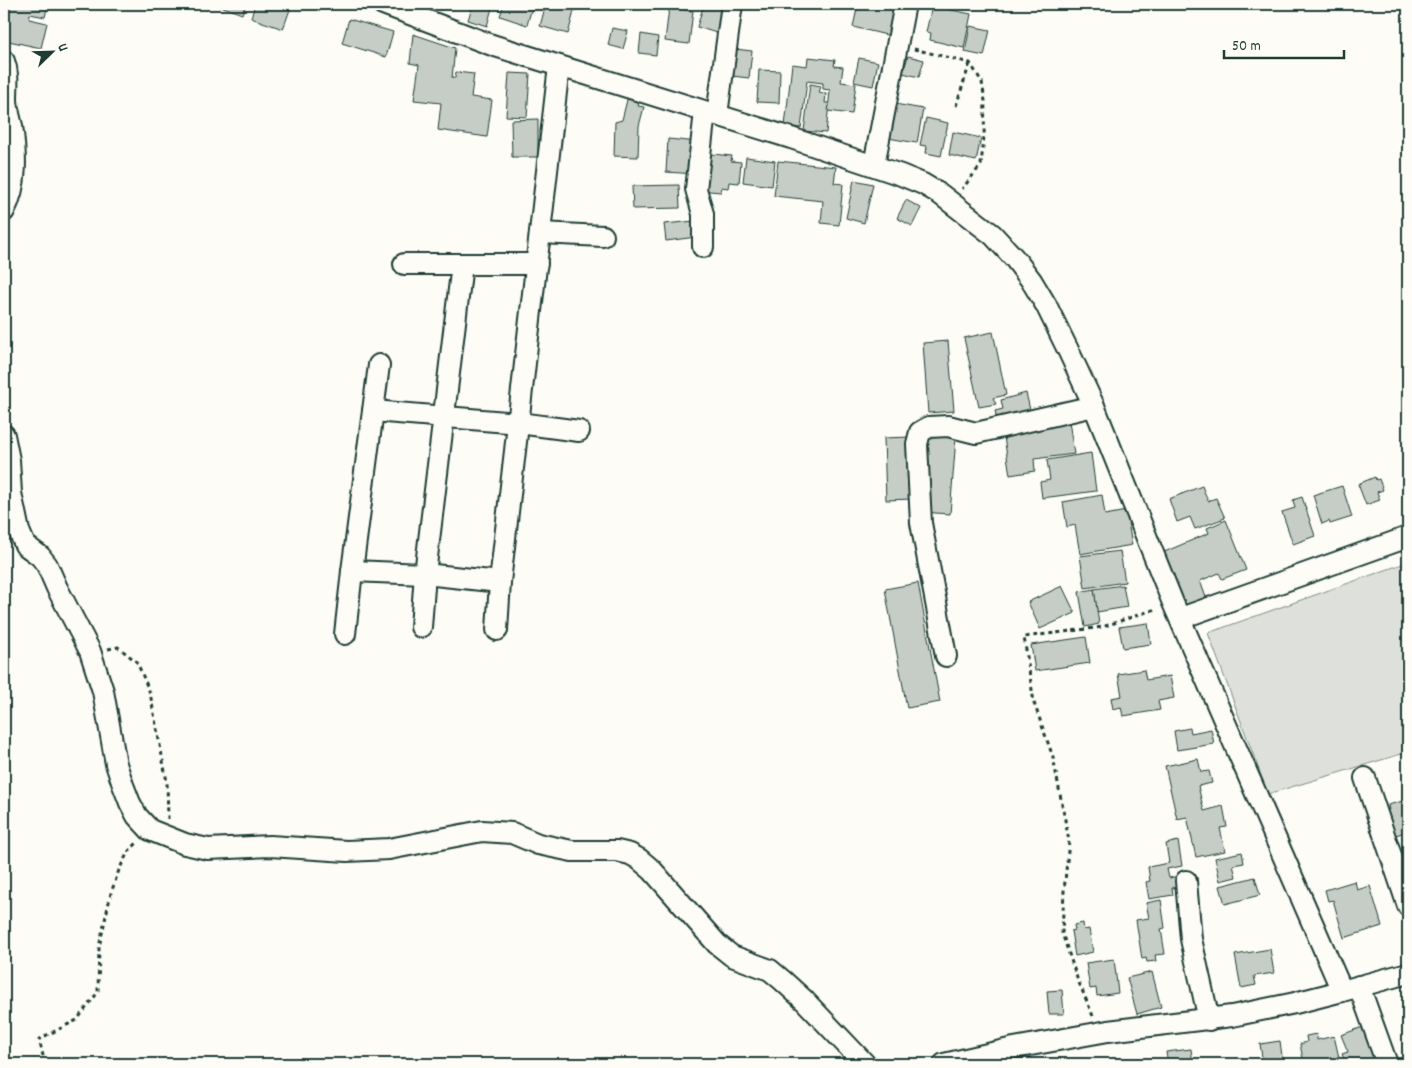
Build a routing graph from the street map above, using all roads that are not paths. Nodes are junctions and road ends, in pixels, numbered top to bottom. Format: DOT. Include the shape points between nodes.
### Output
graph roads {
  1 [pos="383,4"];
  2 [pos="732,4"];
  3 [pos="905,4"];
  4 [pos="4,61"];
  5 [pos="559,66"];
  6 [pos="711,113"];
  7 [pos="874,165"];
  8 [pos="4,211"];
  9 [pos="540,233"];
  10 [pos="603,236"];
  11 [pos="703,247"];
  12 [pos="404,264"];
  13 [pos="462,264"];
  14 [pos="536,264"];
  15 [pos="378,365"];
  16 [pos="1094,406"];
  17 [pos="373,411"];
  18 [pos="444,417"];
  19 [pos="518,423"];
  20 [pos="579,431"];
  21 [pos="4,434"];
  22 [pos="1408,537"];
  23 [pos="352,571"];
  24 [pos="426,574"];
  25 [pos="500,582"];
  26 [pos="1177,610"];
  27 [pos="421,628"];
  28 [pos="496,630"];
  29 [pos="345,634"];
  30 [pos="946,656"];
  31 [pos="1365,778"];
  32 [pos="1186,881"];
  33 [pos="1408,906"];
  34 [pos="1407,976"];
  35 [pos="1351,988"];
  36 [pos="1209,1020"];
  37 [pos="866,1064"];
  38 [pos="944,1064"];
  39 [pos="1387,1064"];
  1 -- 5 [label="street"];
  2 -- 6 [label="street"];
  3 -- 7 [label="street"];
  4 -- 8 [label="street" via="16,158 13,185"];
  5 -- 6 [label="street"];
  5 -- 9 [label="street"];
  6 -- 7 [label="street"];
  6 -- 11 [label="street" via="696,189 703,214"];
  7 -- 16 [label="street" via="940,194 993,235 1015,259 1046,305"];
  9 -- 10 [label="street"];
  9 -- 14 [label="street"];
  12 -- 13 [label="street"];
  13 -- 14 [label="street"];
  13 -- 18 [label="street"];
  14 -- 19 [label="street"];
  15 -- 17 [label="street"];
  16 -- 26 [label="street"];
  16 -- 30 [label="street" via="976,433 948,426 929,427 920,432 922,523"];
  17 -- 18 [label="street"];
  17 -- 23 [label="street"];
  18 -- 19 [label="street"];
  18 -- 24 [label="street"];
  19 -- 20 [label="street"];
  19 -- 25 [label="street"];
  21 -- 37 [label="street" via="19,531 25,545 49,568 90,652 103,691 123,785 137,816 150,830 208,849 270,846 346,851 389,849 482,831 512,833 538,844 572,851 630,854 652,870 717,944 732,956 770,970"];
  22 -- 26 [label="street"];
  23 -- 24 [label="street"];
  23 -- 29 [label="street"];
  24 -- 25 [label="street"];
  24 -- 27 [label="street"];
  25 -- 28 [label="street"];
  26 -- 35 [label="street" via="1260,804"];
  31 -- 33 [label="street"];
  32 -- 36 [label="street" via="1191,939"];
  34 -- 35 [label="street"];
  35 -- 36 [label="street"];
  35 -- 39 [label="street"];
  36 -- 38 [label="street" via="1100,1032"];
}
